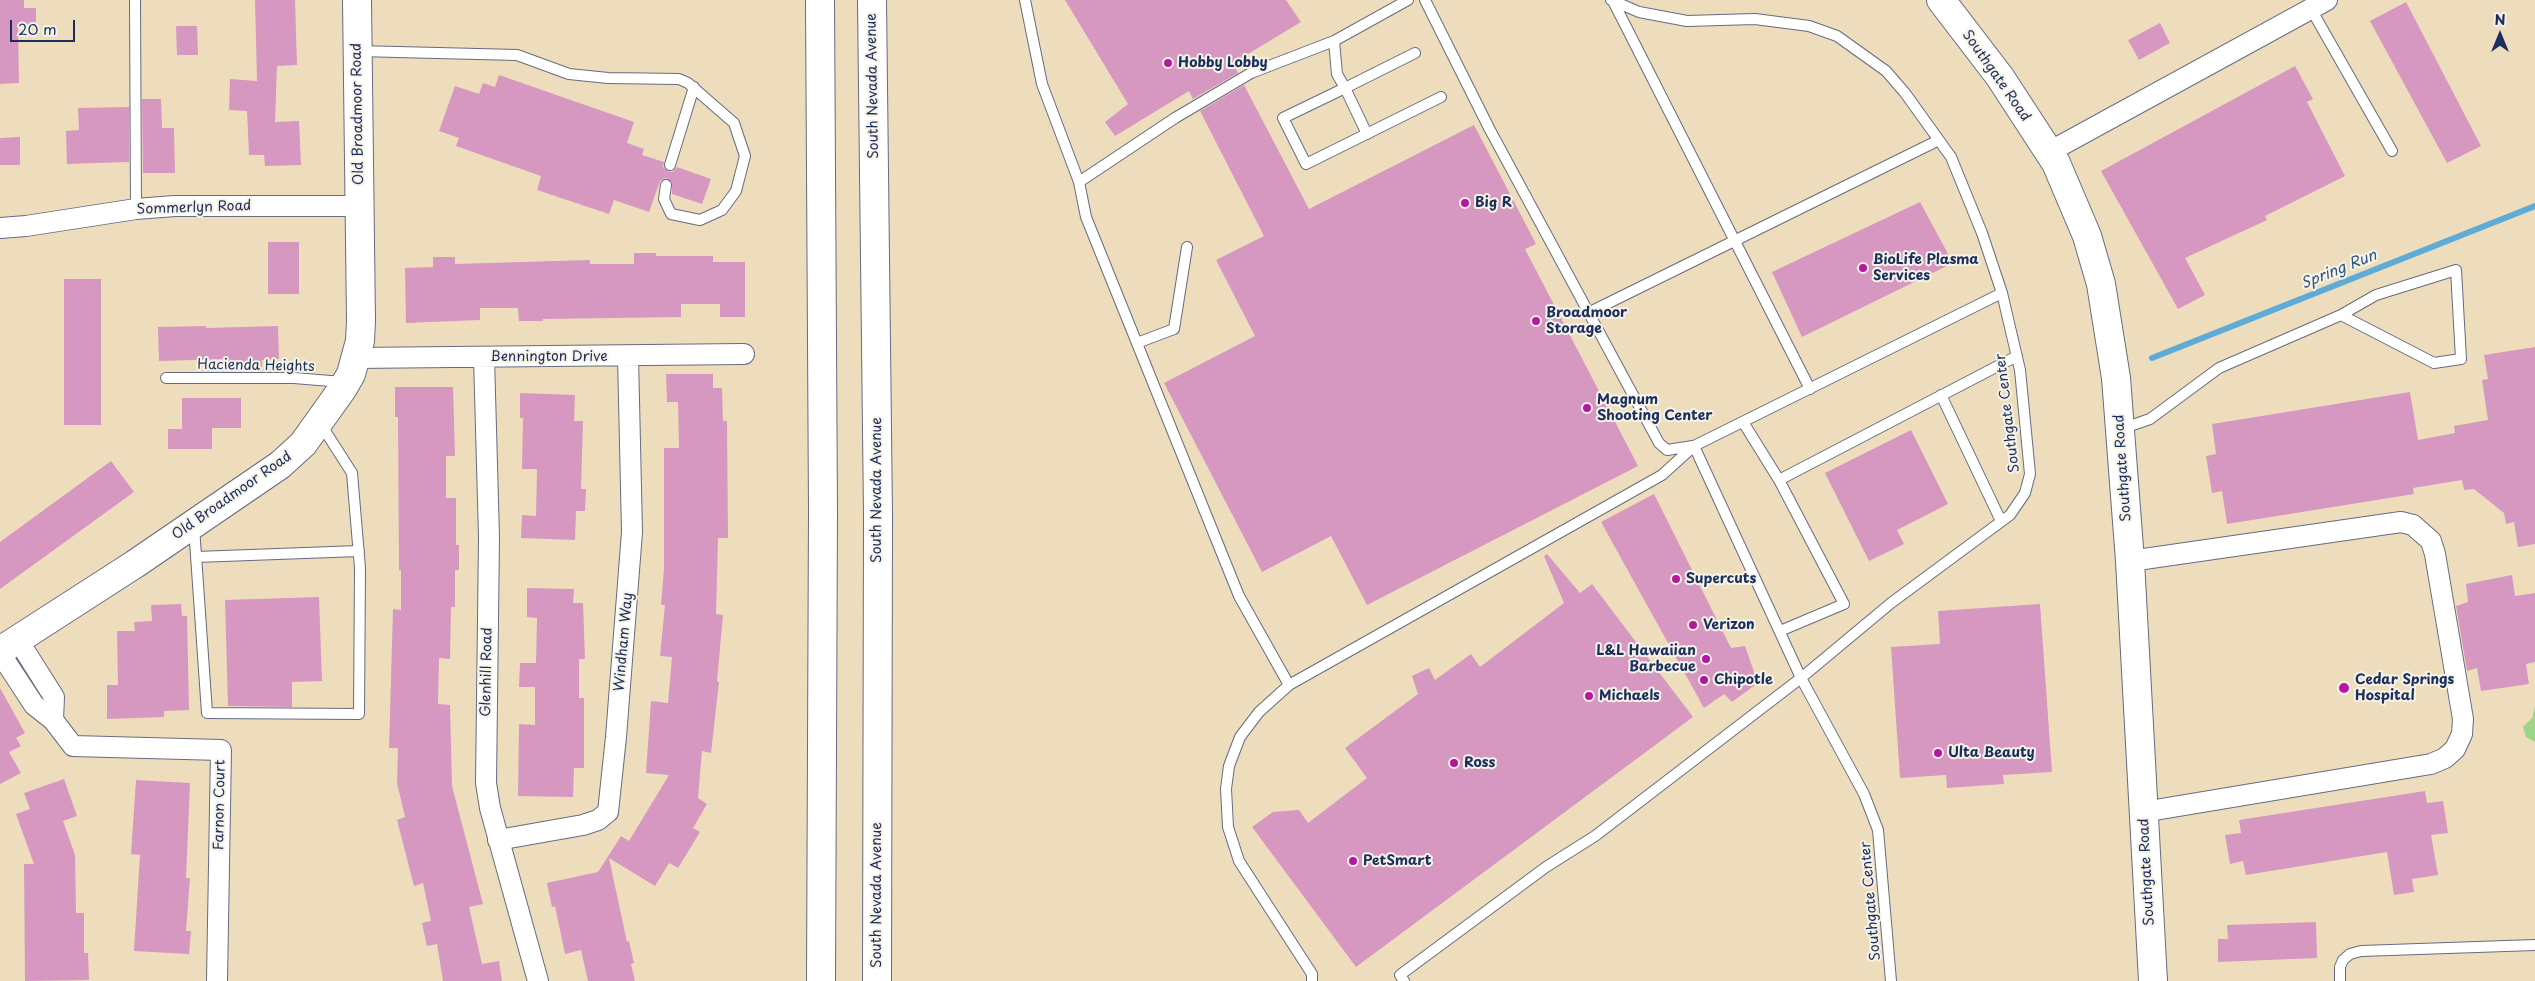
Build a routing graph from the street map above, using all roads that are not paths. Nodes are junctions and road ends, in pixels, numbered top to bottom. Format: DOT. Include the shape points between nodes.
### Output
graph roads {
  1 [pos="135,0"];
  2 [pos="357,0"];
  3 [pos="820,0"];
  4 [pos="872,0"];
  5 [pos="1025,0"];
  6 [pos="1408,0"];
  7 [pos="1425,0"];
  8 [pos="1941,0"];
  9 [pos="1612,1"];
  10 [pos="2319,5"];
  11 [pos="1334,41"];
  12 [pos="358,51"];
  13 [pos="1415,53"];
  14 [pos="694,87"];
  15 [pos="1345,88"];
  16 [pos="1441,97"];
  17 [pos="1367,134"];
  18 [pos="1939,140"];
  19 [pos="2392,151"];
  20 [pos="2049,152"];
  21 [pos="670,165"];
  22 [pos="1079,182"];
  23 [pos="666,185"];
  24 [pos="360,206"];
  25 [pos="136,209"];
  26 [pos="0,228"];
  27 [pos="1735,241"];
  28 [pos="1187,248"];
  29 [pos="2002,293"];
  30 [pos="1588,313"];
  31 [pos="2341,315"];
  32 [pos="1137,343"];
  33 [pos="744,354"];
  34 [pos="628,356"];
  35 [pos="2017,356"];
  36 [pos="484,357"];
  37 [pos="351,370"];
  38 [pos="166,378"];
  39 [pos="1810,389"];
  40 [pos="1942,396"];
  41 [pos="319,422"];
  42 [pos="1743,422"];
  43 [pos="2120,429"];
  44 [pos="1694,446"];
  45 [pos="1779,480"];
  46 [pos="2001,521"];
  47 [pos="194,524"];
  48 [pos="359,551"];
  49 [pos="196,557"];
  50 [pos="2130,562"];
  51 [pos="1780,631"];
  52 [pos="6,648"];
  53 [pos="1802,678"];
  54 [pos="1289,685"];
  55 [pos="2143,812"];
  56 [pos="498,840"];
  57 [pos="877,885"];
  58 [pos="2535,945"];
  59 [pos="216,981"];
  60 [pos="538,981"];
  61 [pos="821,981"];
  62 [pos="877,981"];
  63 [pos="883,981"];
  64 [pos="1312,981"];
  65 [pos="1404,981"];
  66 [pos="1891,981"];
  67 [pos="2153,981"];
  68 [pos="2340,981"];
  1 -- 25 [label="lane"];
  2 -- 12 [label="main road, Old Broadmoor Road"];
  3 -- 61 [label="main road"];
  4 -- 57 [label="main road, South Nevada Avenue" via="878,514"];
  5 -- 22 [label="lane" via="1042,84"];
  6 -- 11 [label="lane"];
  7 -- 30 [label="lane"];
  8 -- 20 [label="main road, Southgate Road" via="2000,77"];
  9 -- 18 [label="lane, Southgate Center" via="1639,12 1670,19 1786,22 1836,36 1886,72 1909,97"];
  9 -- 27 [label="lane"];
  10 -- 19 [label="lane"];
  10 -- 20 [label="street"];
  11 -- 15 [label="lane" via="1337,74"];
  11 -- 22 [label="lane" via="1251,73 1175,118"];
  12 -- 14 [label="lane" via="517,55 569,74 679,79"];
  12 -- 24 [label="main road, Old Broadmoor Road"];
  13 -- 15 [label="lane"];
  14 -- 21 [label="lane"];
  14 -- 23 [label="lane" via="734,123 745,156 736,191 722,210 700,220 671,214 664,199"];
  15 -- 17 [label="lane"];
  15 -- 17 [label="lane" via="1282,118 1306,164"];
  16 -- 17 [label="lane"];
  18 -- 27 [label="lane"];
  18 -- 29 [label="lane, Southgate Center" via="1966,190"];
  20 -- 43 [label="main road, Southgate Road" via="2084,228 2101,284 2111,334"];
  22 -- 32 [label="lane" via="1086,217"];
  24 -- 25 [label="street, Sommerlyn Road"];
  24 -- 37 [label="main road, Old Broadmoor Road" via="360,341"];
  25 -- 26 [label="street, Sommerlyn Road"];
  27 -- 30 [label="lane"];
  27 -- 39 [label="lane"];
  28 -- 32 [label="lane" via="1174,329"];
  29 -- 35 [label="lane, Southgate Center"];
  29 -- 39 [label="lane"];
  30 -- 44 [label="lane" via="1659,443 1667,450"];
  31 -- 31 [label="lane" via="2434,363 2461,359 2456,270 2376,295"];
  31 -- 43 [label="lane" via="2219,368 2150,419"];
  32 -- 54 [label="lane" via="1239,596"];
  33 -- 34 [label="street, Bennington Drive"];
  34 -- 36 [label="street, Bennington Drive"];
  34 -- 56 [label="street, Windham Way" via="632,532 608,812 598,820"];
  35 -- 40 [label="lane"];
  35 -- 46 [label="lane, Southgate Center" via="2030,474 2025,493"];
  36 -- 37 [label="street, Bennington Drive"];
  36 -- 56 [label="street, Glenhill Road" via="489,537 486,765 490,808"];
  37 -- 38 [label="lane, Hacienda Heights" via="294,378"];
  37 -- 41 [label="main road, Old Broadmoor Road"];
  39 -- 42 [label="lane"];
  40 -- 45 [label="lane"];
  40 -- 46 [label="lane"];
  41 -- 47 [label="main road, Old Broadmoor Road" via="280,465"];
  41 -- 48 [label="lane" via="352,473"];
  42 -- 44 [label="lane"];
  42 -- 45 [label="lane"];
  43 -- 50 [label="main road, Southgate Road"];
  44 -- 51 [label="lane"];
  44 -- 54 [label="lane" via="1662,475"];
  45 -- 51 [label="lane" via="1844,604"];
  46 -- 53 [label="lane, Southgate Center" via="1891,603"];
  47 -- 49 [label="lane"];
  47 -- 52 [label="main road, Old Broadmoor Road"];
  48 -- 49 [label="lane"];
  48 -- 49 [label="lane" via="359,714 207,713"];
  50 -- 55 [label="main road, Southgate Road"];
  50 -- 55 [label="street" via="2401,522 2413,524 2432,541 2463,719 2462,734 2455,749 2446,758 2432,764"];
  51 -- 53 [label="lane"];
  52 -- 59 [label="street, Farnon Court" via="54,697 53,720 73,746 221,750"];
  53 -- 65 [label="lane" via="1595,836 1546,867 1400,975"];
  53 -- 66 [label="lane, Southgate Center" via="1864,794 1878,830"];
  54 -- 64 [label="lane" via="1259,712 1240,737 1229,766 1226,789 1228,827 1239,861 1312,974"];
  55 -- 67 [label="main road, Southgate Road"];
  56 -- 60 [label="street, Glenhill Road"];
  57 -- 62 [label="main road, South Nevada Avenue"];
  57 -- 63 [label="main road"];
  58 -- 68 [label="lane" via="2361,951 2343,960"];
}
